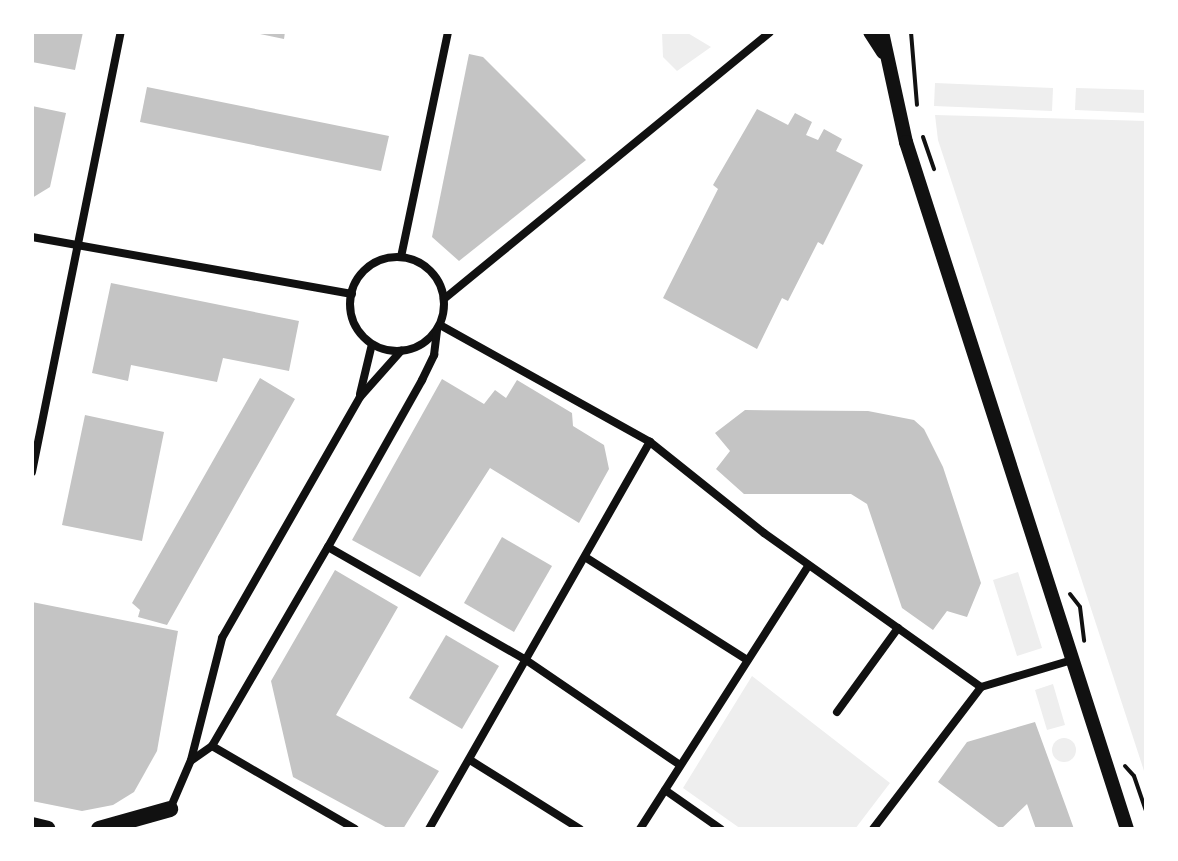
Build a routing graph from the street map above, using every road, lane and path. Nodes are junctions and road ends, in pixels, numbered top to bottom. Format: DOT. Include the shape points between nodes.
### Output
graph roads {
  1 [pos="121,32"];
  2 [pos="448,32"];
  3 [pos="770,32"];
  4 [pos="870,32"];
  5 [pos="882,32"];
  6 [pos="895,32"];
  7 [pos="911,32"];
  8 [pos="884,52"];
  9 [pos="918,110"];
  10 [pos="919,128"];
  11 [pos="933,159"];
  12 [pos="32,237"];
  13 [pos="79,247"];
  14 [pos="401,257"];
  15 [pos="352,294"];
  16 [pos="444,299"];
  17 [pos="438,327"];
  18 [pos="372,344"];
  19 [pos="401,351"];
  20 [pos="360,397"];
  21 [pos="650,442"];
  22 [pos="32,472"];
  23 [pos="328,547"];
  24 [pos="585,557"];
  25 [pos="809,565"];
  26 [pos="1080,608"];
  27 [pos="898,628"];
  28 [pos="1084,647"];
  29 [pos="746,659"];
  30 [pos="526,660"];
  31 [pos="1072,660"];
  32 [pos="981,687"];
  33 [pos="837,712"];
  34 [pos="212,746"];
  35 [pos="191,760"];
  36 [pos="470,760"];
  37 [pos="680,765"];
  38 [pos="1135,778"];
  39 [pos="665,790"];
  40 [pos="170,809"];
  41 [pos="1146,810"];
  42 [pos="32,825"];
  43 [pos="48,829"];
  44 [pos="99,829"];
  45 [pos="160,829"];
  46 [pos="355,829"];
  47 [pos="429,829"];
  48 [pos="580,829"];
  49 [pos="640,829"];
  50 [pos="721,829"];
  51 [pos="873,829"];
  52 [pos="1127,829"];
  1 -- 13 [label="street"];
  2 -- 14 [label="street"];
  3 -- 16 [label="street"];
  4 -- 8 [label="street"];
  5 -- 8 [label="street"];
  6 -- 8 [label="street"];
  7 -- 9 [label="path"];
  8 -- 31 [label="street" via="906,142"];
  10 -- 11 [label="path"];
  12 -- 13 [label="street"];
  13 -- 15 [label="street"];
  13 -- 22 [label="street"];
  14 -- 15 [label="street" via="370,266"];
  14 -- 16 [label="street" via="431,271"];
  15 -- 18 [label="street" via="352,318"];
  16 -- 17 [label="street"];
  17 -- 19 [label="street" via="422,344"];
  17 -- 21 [label="street"];
  17 -- 23 [label="street" via="434,355 422,380"];
  18 -- 19 [label="street"];
  18 -- 20 [label="street"];
  19 -- 20 [label="street"];
  20 -- 35 [label="street" via="222,638"];
  21 -- 24 [label="street"];
  21 -- 25 [label="street"];
  23 -- 30 [label="street"];
  23 -- 34 [label="street"];
  24 -- 29 [label="street"];
  24 -- 30 [label="street"];
  25 -- 27 [label="street"];
  25 -- 29 [label="street"];
  26 -- 28 [label="path" via="1087,631"];
  27 -- 32 [label="street"];
  27 -- 33 [label="street"];
  29 -- 37 [label="street"];
  30 -- 36 [label="street"];
  30 -- 37 [label="street"];
  31 -- 32 [label="street"];
  31 -- 52 [label="street" via="1119,791"];
  32 -- 51 [label="street"];
  34 -- 35 [label="street"];
  34 -- 46 [label="street"];
  35 -- 40 [label="street"];
  36 -- 47 [label="street"];
  36 -- 48 [label="street"];
  37 -- 39 [label="street"];
  38 -- 41 [label="path"];
  39 -- 49 [label="street"];
  39 -- 50 [label="street"];
  40 -- 44 [label="main road"];
  40 -- 45 [label="main road"];
  42 -- 43 [label="main road"];
}
